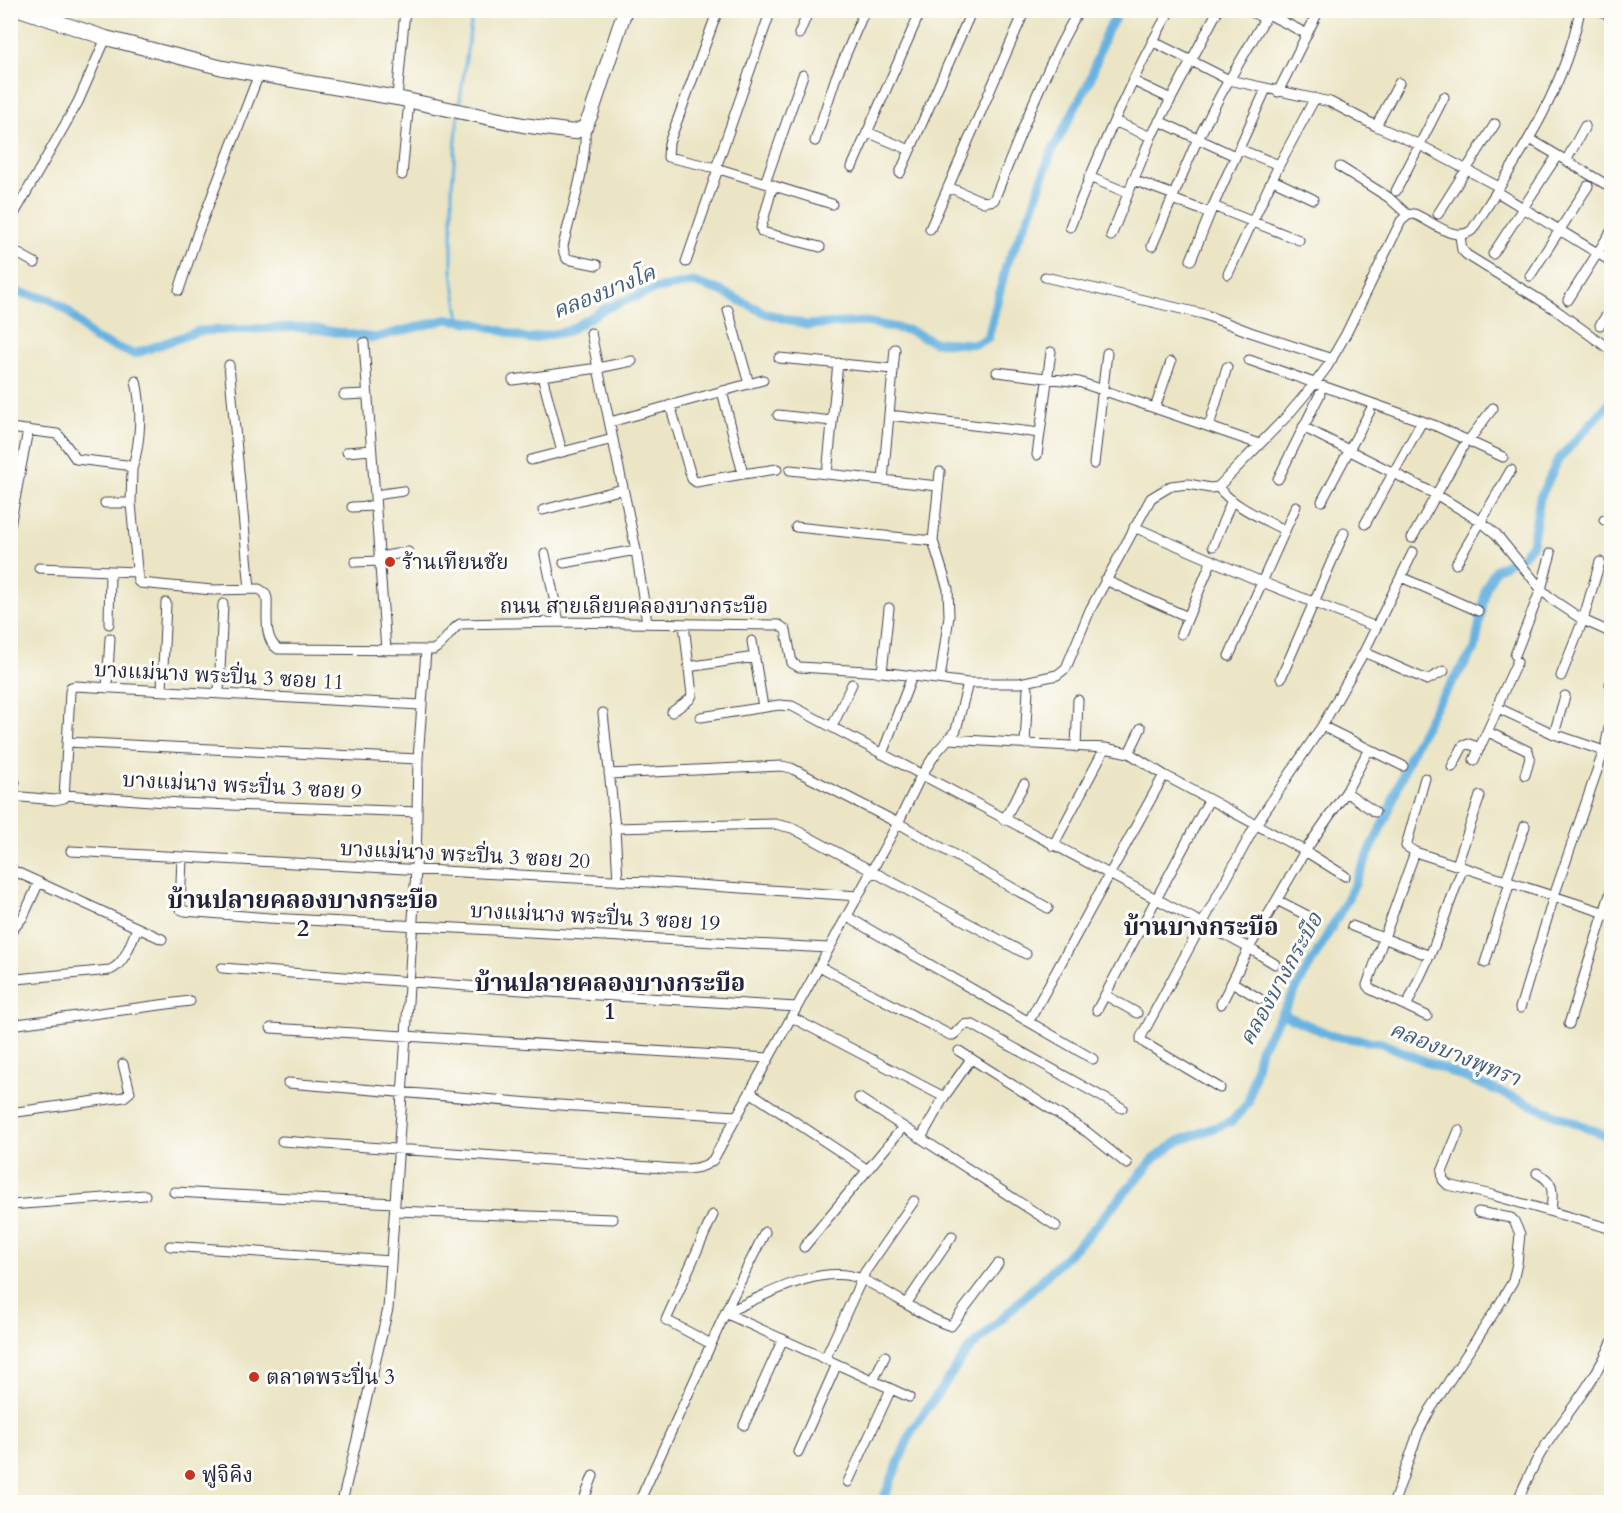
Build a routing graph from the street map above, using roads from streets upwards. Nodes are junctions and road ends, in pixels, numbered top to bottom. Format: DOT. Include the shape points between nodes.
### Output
graph roads {
  1 [pos="22,10"];
  2 [pos="405,10"];
  3 [pos="625,10"];
  4 [pos="718,10"];
  5 [pos="771,10"];
  6 [pos="809,10"];
  7 [pos="865,10"];
  8 [pos="921,10"];
  9 [pos="972,10"];
  10 [pos="1025,10"];
  11 [pos="1079,10"];
  12 [pos="1170,10"];
  13 [pos="1218,10"];
  14 [pos="1248,10"];
  15 [pos="1319,10"];
  16 [pos="1580,10"];
  17 [pos="1599,10"];
  18 [pos="1267,14"];
  19 [pos="1611,17"];
  20 [pos="799,34"];
  21 [pos="1307,34"];
  22 [pos="106,38"];
  23 [pos="1152,41"];
  24 [pos="1190,61"];
  25 [pos="259,75"];
  26 [pos="803,75"];
  27 [pos="1229,80"];
  28 [pos="1133,81"];
  29 [pos="1399,83"];
  30 [pos="1266,89"];
  31 [pos="1278,92"];
  32 [pos="1444,97"];
  33 [pos="1315,98"];
  34 [pos="1171,99"];
  35 [pos="403,100"];
  36 [pos="1114,121"];
  37 [pos="1160,121"];
  38 [pos="1495,124"];
  39 [pos="1376,126"];
  40 [pos="1585,126"];
  41 [pos="585,127"];
  42 [pos="867,132"];
  43 [pos="1151,137"];
  44 [pos="1198,140"];
  45 [pos="1530,140"];
  46 [pos="815,141"];
  47 [pos="1420,146"];
  48 [pos="910,150"];
  49 [pos="1237,152"];
  50 [pos="1561,160"];
  51 [pos="1279,165"];
  52 [pos="852,167"];
  53 [pos="1340,167"];
  54 [pos="717,168"];
  55 [pos="1467,171"];
  56 [pos="900,173"];
  57 [pos="402,175"];
  58 [pos="1089,177"];
  59 [pos="1133,180"];
  60 [pos="1273,180"];
  61 [pos="769,184"];
  62 [pos="1588,186"];
  63 [pos="948,187"];
  64 [pos="1611,188"];
  65 [pos="1498,190"];
  66 [pos="1396,191"];
  67 [pos="1128,193"];
  68 [pos="1173,197"];
  69 [pos="1313,199"];
  70 [pos="832,204"];
  71 [pos="1524,207"];
  72 [pos="1211,209"];
  73 [pos="1438,214"];
  74 [pos="1408,215"];
  75 [pos="10,221"];
  76 [pos="1252,221"];
  77 [pos="1070,227"];
  78 [pos="930,229"];
  79 [pos="1561,229"];
  80 [pos="1611,230"];
  81 [pos="1111,236"];
  82 [pos="1460,236"];
  83 [pos="1299,240"];
  84 [pos="1152,246"];
  85 [pos="820,247"];
  86 [pos="10,249"];
  87 [pos="1598,253"];
  88 [pos="1493,254"];
  89 [pos="1191,260"];
  90 [pos="686,262"];
  91 [pos="1611,262"];
  92 [pos="35,263"];
  93 [pos="597,265"];
  94 [pos="1228,274"];
  95 [pos="1530,276"];
  96 [pos="1045,277"];
  97 [pos="179,290"];
  98 [pos="1568,300"];
  99 [pos="1611,307"];
  100 [pos="728,310"];
  101 [pos="1600,325"];
  102 [pos="591,333"];
  103 [pos="364,343"];
  104 [pos="895,349"];
  105 [pos="1611,351"];
  106 [pos="1051,352"];
  107 [pos="1107,353"];
  108 [pos="779,358"];
  109 [pos="1332,359"];
  110 [pos="1249,360"];
  111 [pos="632,361"];
  112 [pos="1172,362"];
  113 [pos="838,363"];
  114 [pos="229,365"];
  115 [pos="1227,367"];
  116 [pos="598,368"];
  117 [pos="893,369"];
  118 [pos="997,372"];
  119 [pos="542,376"];
  120 [pos="1047,378"];
  121 [pos="513,380"];
  122 [pos="764,380"];
  123 [pos="136,381"];
  124 [pos="1316,383"];
  125 [pos="748,384"];
  126 [pos="1103,390"];
  127 [pos="722,391"];
  128 [pos="367,394"];
  129 [pos="1320,394"];
  130 [pos="344,395"];
  131 [pos="670,405"];
  132 [pos="1155,408"];
  133 [pos="1493,408"];
  134 [pos="1370,411"];
  135 [pos="778,415"];
  136 [pos="889,415"];
  137 [pos="832,421"];
  138 [pos="610,422"];
  139 [pos="1420,425"];
  140 [pos="1209,426"];
  141 [pos="1303,427"];
  142 [pos="10,429"];
  143 [pos="28,430"];
  144 [pos="1040,433"];
  145 [pos="613,439"];
  146 [pos="1258,444"];
  147 [pos="1466,444"];
  148 [pos="371,450"];
  149 [pos="1350,451"];
  150 [pos="347,452"];
  151 [pos="562,452"];
  152 [pos="1036,455"];
  153 [pos="1503,457"];
  154 [pos="531,460"];
  155 [pos="1094,464"];
  156 [pos="132,469"];
  157 [pos="777,469"];
  158 [pos="789,470"];
  159 [pos="1511,470"];
  160 [pos="940,472"];
  161 [pos="1394,473"];
  162 [pos="743,474"];
  163 [pos="827,474"];
  164 [pos="1278,479"];
  165 [pos="883,480"];
  166 [pos="938,486"];
  167 [pos="1218,487"];
  168 [pos="623,489"];
  169 [pos="403,491"];
  170 [pos="375,495"];
  171 [pos="1437,495"];
  172 [pos="1232,500"];
  173 [pos="1322,501"];
  174 [pos="105,503"];
  175 [pos="131,503"];
  176 [pos="375,506"];
  177 [pos="1296,506"];
  178 [pos="352,507"];
  179 [pos="543,510"];
  180 [pos="1480,521"];
  181 [pos="1365,524"];
  182 [pos="10,526"];
  183 [pos="796,527"];
  184 [pos="1134,527"];
  185 [pos="1284,530"];
  186 [pos="1344,533"];
  187 [pos="1412,538"];
  188 [pos="933,541"];
  189 [pos="1213,546"];
  190 [pos="636,550"];
  191 [pos="408,552"];
  192 [pos="1413,552"];
  193 [pos="1551,553"];
  194 [pos="544,554"];
  195 [pos="379,559"];
  196 [pos="1212,560"];
  197 [pos="355,562"];
  198 [pos="1600,562"];
  199 [pos="564,563"];
  200 [pos="1456,564"];
  201 [pos="39,568"];
  202 [pos="110,571"];
  203 [pos="136,572"];
  204 [pos="1401,577"];
  205 [pos="1105,580"];
  206 [pos="1262,582"];
  207 [pos="250,589"];
  208 [pos="1541,589"];
  209 [pos="166,603"];
  210 [pos="1314,603"];
  211 [pos="223,604"];
  212 [pos="889,608"];
  213 [pos="1478,611"];
  214 [pos="1188,617"];
  215 [pos="1583,620"];
  216 [pos="559,622"];
  217 [pos="647,623"];
  218 [pos="110,624"];
  219 [pos="684,624"];
  220 [pos="1376,627"];
  221 [pos="1611,633"];
  222 [pos="1181,634"];
  223 [pos="110,639"];
  224 [pos="752,641"];
  225 [pos="386,650"];
  226 [pos="426,650"];
  227 [pos="1364,652"];
  228 [pos="1229,656"];
  229 [pos="755,657"];
  230 [pos="694,666"];
  231 [pos="1444,671"];
  232 [pos="882,672"];
  233 [pos="1561,676"];
  234 [pos="1281,678"];
  235 [pos="911,679"];
  236 [pos="940,679"];
  237 [pos="969,683"];
  238 [pos="852,684"];
  239 [pos="107,688"];
  240 [pos="1028,689"];
  241 [pos="162,690"];
  242 [pos="219,692"];
  243 [pos="1565,696"];
  244 [pos="1078,700"];
  245 [pos="421,705"];
  246 [pos="763,707"];
  247 [pos="1498,708"];
  248 [pos="672,712"];
  249 [pos="603,713"];
  250 [pos="1611,713"];
  251 [pos="701,717"];
  252 [pos="1322,726"];
  253 [pos="832,727"];
  254 [pos="1142,728"];
  255 [pos="1488,732"];
  256 [pos="1554,734"];
  257 [pos="949,739"];
  258 [pos="67,742"];
  259 [pos="1024,744"];
  260 [pos="1076,747"];
  261 [pos="1105,748"];
  262 [pos="1480,748"];
  263 [pos="1607,748"];
  264 [pos="1369,749"];
  265 [pos="1129,753"];
  266 [pos="882,754"];
  267 [pos="418,759"];
  268 [pos="1474,760"];
  269 [pos="1403,766"];
  270 [pos="1452,767"];
  271 [pos="609,774"];
  272 [pos="1525,775"];
  273 [pos="921,776"];
  274 [pos="1164,776"];
  275 [pos="10,778"];
  276 [pos="1425,778"];
  277 [pos="1023,784"];
  278 [pos="1346,792"];
  279 [pos="65,795"];
  280 [pos="1480,796"];
  281 [pos="11,797"];
  282 [pos="1209,800"];
  283 [pos="417,812"];
  284 [pos="1375,812"];
  285 [pos="1004,820"];
  286 [pos="898,822"];
  287 [pos="1255,826"];
  288 [pos="1525,826"];
  289 [pos="615,828"];
  290 [pos="1053,846"];
  291 [pos="71,851"];
  292 [pos="1305,851"];
  293 [pos="1415,852"];
  294 [pos="182,857"];
  295 [pos="1460,866"];
  296 [pos="872,869"];
  297 [pos="12,870"];
  298 [pos="416,870"];
  299 [pos="1109,875"];
  300 [pos="1345,876"];
  301 [pos="618,881"];
  302 [pos="1508,881"];
  303 [pos="39,882"];
  304 [pos="1611,888"];
  305 [pos="858,896"];
  306 [pos="1554,896"];
  307 [pos="1155,900"];
  308 [pos="1277,900"];
  309 [pos="1048,908"];
  310 [pos="1607,914"];
  311 [pos="846,916"];
  312 [pos="1308,916"];
  313 [pos="1202,924"];
  314 [pos="411,925"];
  315 [pos="1352,926"];
  316 [pos="137,928"];
  317 [pos="10,933"];
  318 [pos="162,939"];
  319 [pos="1385,939"];
  320 [pos="828,948"];
  321 [pos="1249,948"];
  322 [pos="1026,954"];
  323 [pos="1430,956"];
  324 [pos="1485,963"];
  325 [pos="1275,964"];
  326 [pos="819,966"];
  327 [pos="222,968"];
  328 [pos="10,976"];
  329 [pos="408,981"];
  330 [pos="1232,982"];
  331 [pos="1105,995"];
  332 [pos="1260,999"];
  333 [pos="190,1001"];
  334 [pos="1221,1004"];
  335 [pos="1407,1005"];
  336 [pos="797,1007"];
  337 [pos="1520,1008"];
  338 [pos="1097,1010"];
  339 [pos="1137,1013"];
  340 [pos="1427,1016"];
  341 [pos="791,1017"];
  342 [pos="1029,1021"];
  343 [pos="1569,1024"];
  344 [pos="10,1025"];
  345 [pos="271,1029"];
  346 [pos="406,1035"];
  347 [pos="959,1051"];
  348 [pos="768,1058"];
  349 [pos="971,1059"];
  350 [pos="1093,1059"];
  351 [pos="123,1064"];
  352 [pos="288,1083"];
  353 [pos="1220,1088"];
  354 [pos="401,1092"];
  355 [pos="750,1092"];
  356 [pos="944,1097"];
  357 [pos="859,1098"];
  358 [pos="1122,1108"];
  359 [pos="10,1113"];
  360 [pos="737,1116"];
  361 [pos="903,1127"];
  362 [pos="1459,1130"];
  363 [pos="921,1138"];
  364 [pos="282,1141"];
  365 [pos="399,1149"];
  366 [pos="1127,1164"];
  367 [pos="868,1170"];
  368 [pos="1537,1173"];
  369 [pos="174,1192"];
  370 [pos="145,1195"];
  371 [pos="914,1201"];
  372 [pos="10,1205"];
  373 [pos="395,1207"];
  374 [pos="1551,1210"];
  375 [pos="1478,1212"];
  376 [pos="713,1215"];
  377 [pos="613,1219"];
  378 [pos="1056,1226"];
  379 [pos="1611,1227"];
  380 [pos="765,1232"];
  381 [pos="952,1236"];
  382 [pos="170,1246"];
  383 [pos="804,1247"];
  384 [pos="391,1261"];
  385 [pos="998,1264"];
  386 [pos="862,1279"];
  387 [pos="906,1304"];
  388 [pos="725,1313"];
  389 [pos="783,1339"];
  390 [pos="1611,1342"];
  391 [pos="711,1344"];
  392 [pos="885,1356"];
  393 [pos="825,1359"];
  394 [pos="837,1364"];
  395 [pos="873,1381"];
  396 [pos="891,1389"];
  397 [pos="909,1397"];
  398 [pos="744,1425"];
  399 [pos="798,1452"];
  400 [pos="592,1476"];
  401 [pos="848,1482"];
  402 [pos="342,1503"];
  403 [pos="583,1503"];
  404 [pos="639,1503"];
  405 [pos="1394,1503"];
  406 [pos="1517,1503"];
  1 -- 22 [label="street"];
  2 -- 35 [label="street"];
  3 -- 41 [label="street"];
  4 -- 54 [label="street" via="667,151 668,157"];
  5 -- 54 [label="street"];
  6 -- 20 [label="street"];
  7 -- 46 [label="street" via="836,77"];
  8 -- 42 [label="street"];
  9 -- 48 [label="street"];
  10 -- 63 [label="street"];
  11 -- 63 [label="street" via="994,200 984,202"];
  12 -- 23 [label="street"];
  13 -- 24 [label="street"];
  14 -- 18 [label="street"];
  15 -- 21 [label="street"];
  16 -- 45 [label="street" via="1553,93"];
  17 -- 19 [label="street"];
  18 -- 21 [label="street"];
  18 -- 27 [label="street"];
  21 -- 31 [label="street"];
  22 -- 25 [label="street"];
  22 -- 75 [label="street" via="78,102"];
  23 -- 24 [label="street"];
  23 -- 28 [label="street"];
  24 -- 27 [label="street"];
  24 -- 34 [label="street"];
  25 -- 35 [label="street"];
  25 -- 97 [label="street"];
  26 -- 61 [label="street"];
  27 -- 30 [label="street"];
  27 -- 44 [label="street"];
  28 -- 34 [label="street"];
  28 -- 36 [label="street"];
  29 -- 39 [label="street"];
  30 -- 31 [label="street"];
  30 -- 49 [label="street"];
  31 -- 33 [label="street"];
  32 -- 47 [label="street"];
  33 -- 39 [label="street"];
  33 -- 51 [label="street"];
  34 -- 37 [label="street"];
  35 -- 41 [label="street" via="523,125 574,132"];
  35 -- 57 [label="street"];
  36 -- 43 [label="street"];
  36 -- 58 [label="street"];
  37 -- 43 [label="street"];
  37 -- 44 [label="street"];
  38 -- 55 [label="street"];
  39 -- 47 [label="street"];
  40 -- 50 [label="street"];
  41 -- 93 [label="street" via="582,164 563,246 567,259"];
  42 -- 48 [label="street"];
  42 -- 52 [label="street"];
  43 -- 59 [label="street"];
  44 -- 49 [label="street"];
  44 -- 68 [label="street"];
  45 -- 50 [label="street"];
  45 -- 65 [label="street"];
  47 -- 55 [label="street"];
  47 -- 66 [label="street"];
  48 -- 56 [label="street"];
  49 -- 51 [label="street"];
  49 -- 72 [label="street"];
  50 -- 64 [label="street"];
  50 -- 71 [label="street"];
  51 -- 60 [label="street"];
  53 -- 74 [label="street" via="1388,197"];
  54 -- 61 [label="street"];
  54 -- 90 [label="street"];
  55 -- 65 [label="street"];
  55 -- 73 [label="street"];
  58 -- 67 [label="street"];
  58 -- 77 [label="street"];
  59 -- 67 [label="street"];
  59 -- 68 [label="street"];
  60 -- 69 [label="street"];
  60 -- 76 [label="street"];
  61 -- 70 [label="street"];
  61 -- 85 [label="street" via="762,232"];
  62 -- 79 [label="street"];
  63 -- 78 [label="street"];
  65 -- 71 [label="street"];
  65 -- 82 [label="street" via="1472,230"];
  67 -- 81 [label="street"];
  68 -- 72 [label="street"];
  68 -- 84 [label="street"];
  71 -- 79 [label="street"];
  71 -- 88 [label="street"];
  72 -- 76 [label="street"];
  72 -- 89 [label="street"];
  74 -- 82 [label="street"];
  74 -- 109 [label="street" via="1396,228"];
  76 -- 83 [label="street"];
  76 -- 94 [label="street"];
  79 -- 87 [label="street"];
  79 -- 95 [label="street"];
  80 -- 87 [label="street"];
  82 -- 105 [label="street" via="1467,255 1553,308"];
  86 -- 92 [label="street"];
  87 -- 91 [label="street"];
  87 -- 98 [label="street"];
  96 -- 109 [label="street" via="1203,314"];
  99 -- 101 [label="street"];
  100 -- 125 [label="street"];
  102 -- 116 [label="street"];
  103 -- 128 [label="street"];
  104 -- 117 [label="street"];
  106 -- 120 [label="street"];
  107 -- 126 [label="street"];
  108 -- 113 [label="street"];
  109 -- 124 [label="street"];
  110 -- 124 [label="street"];
  111 -- 116 [label="street"];
  112 -- 132 [label="street"];
  113 -- 117 [label="street"];
  113 -- 137 [label="street"];
  114 -- 207 [label="street"];
  115 -- 140 [label="street"];
  116 -- 119 [label="street"];
  116 -- 138 [label="street"];
  117 -- 136 [label="street"];
  118 -- 120 [label="street"];
  119 -- 121 [label="street"];
  119 -- 151 [label="street"];
  120 -- 126 [label="street" via="1079,381"];
  120 -- 144 [label="street"];
  122 -- 125 [label="street"];
  123 -- 156 [label="street" via="139,418"];
  124 -- 146 [label="street"];
  124 -- 147 [label="street" via="1396,411"];
  125 -- 127 [label="street"];
  126 -- 132 [label="street"];
  126 -- 155 [label="street"];
  127 -- 131 [label="street"];
  127 -- 162 [label="street"];
  128 -- 130 [label="street"];
  128 -- 148 [label="street"];
  129 -- 141 [label="street"];
  131 -- 138 [label="street"];
  131 -- 162 [label="street" via="692,479 696,482"];
  132 -- 140 [label="street"];
  133 -- 147 [label="street"];
  134 -- 149 [label="street"];
  135 -- 137 [label="street"];
  136 -- 144 [label="street"];
  136 -- 165 [label="street"];
  137 -- 163 [label="street"];
  138 -- 145 [label="street"];
  139 -- 161 [label="street"];
  140 -- 146 [label="street"];
  141 -- 149 [label="street"];
  141 -- 164 [label="street"];
  142 -- 143 [label="street"];
  143 -- 156 [label="street" via="57,435 81,461 126,465"];
  143 -- 182 [label="street"];
  144 -- 152 [label="street"];
  145 -- 151 [label="street"];
  145 -- 168 [label="street"];
  146 -- 167 [label="street"];
  147 -- 153 [label="street"];
  147 -- 171 [label="street"];
  148 -- 150 [label="street"];
  148 -- 170 [label="street"];
  149 -- 161 [label="street"];
  149 -- 173 [label="street"];
  151 -- 154 [label="street"];
  156 -- 175 [label="street"];
  157 -- 162 [label="street"];
  158 -- 163 [label="street"];
  159 -- 180 [label="street"];
  160 -- 166 [label="street"];
  161 -- 171 [label="street"];
  161 -- 181 [label="street"];
  163 -- 165 [label="street"];
  165 -- 166 [label="street"];
  166 -- 188 [label="street"];
  167 -- 172 [label="street"];
  167 -- 184 [label="street, ถนน สายเลียบคลองบางกระบือ" via="1171,486 1151,498"];
  168 -- 179 [label="street"];
  168 -- 190 [label="street"];
  169 -- 170 [label="street"];
  170 -- 176 [label="street"];
  171 -- 180 [label="street"];
  171 -- 187 [label="street"];
  172 -- 185 [label="street"];
  172 -- 189 [label="street"];
  174 -- 175 [label="street"];
  175 -- 203 [label="street"];
  176 -- 178 [label="street"];
  176 -- 195 [label="street"];
  177 -- 185 [label="street"];
  180 -- 200 [label="street"];
  180 -- 208 [label="street" via="1504,543"];
  183 -- 188 [label="street"];
  184 -- 196 [label="street"];
  184 -- 205 [label="street, ถนน สายเลียบคลองบางกระบือ"];
  185 -- 206 [label="street"];
  186 -- 210 [label="street"];
  188 -- 236 [label="street" via="948,589 950,616"];
  190 -- 199 [label="street"];
  190 -- 217 [label="street"];
  191 -- 195 [label="street"];
  192 -- 204 [label="street"];
  193 -- 208 [label="street"];
  194 -- 216 [label="street"];
  195 -- 197 [label="street"];
  195 -- 225 [label="street"];
  196 -- 206 [label="street"];
  196 -- 214 [label="street"];
  198 -- 215 [label="street"];
  201 -- 202 [label="street"];
  202 -- 203 [label="street"];
  202 -- 218 [label="street"];
  203 -- 207 [label="street" via="140,583 212,590"];
  204 -- 213 [label="street"];
  204 -- 220 [label="street"];
  205 -- 214 [label="street"];
  205 -- 237 [label="street, ถนน สายเลียบคลองบางกระบือ" via="1062,672 1020,683"];
  206 -- 210 [label="street"];
  206 -- 228 [label="street"];
  207 -- 225 [label="street" via="265,592 268,638 278,649"];
  208 -- 215 [label="street"];
  208 -- 247 [label="street"];
  209 -- 241 [label="street"];
  210 -- 220 [label="street"];
  210 -- 234 [label="street"];
  211 -- 242 [label="street"];
  212 -- 232 [label="street"];
  214 -- 222 [label="street"];
  215 -- 221 [label="street"];
  215 -- 233 [label="street"];
  216 -- 217 [label="street, ถนน สายเลียบคลองบางกระบือ"];
  216 -- 226 [label="street, ถนน สายเลียบคลองบางกระบือ" via="460,624 441,646"];
  217 -- 219 [label="street, ถนน สายเลียบคลองบางกระบือ"];
  219 -- 232 [label="street, ถนน สายเลียบคลองบางกระบือ" via="779,625 786,630 795,666"];
  219 -- 248 [label="street" via="692,695"];
  220 -- 227 [label="street"];
  223 -- 239 [label="street"];
  224 -- 229 [label="street"];
  225 -- 226 [label="street"];
  226 -- 245 [label="street"];
  227 -- 231 [label="street" via="1426,680"];
  227 -- 252 [label="street"];
  229 -- 230 [label="street"];
  229 -- 246 [label="street"];
  232 -- 236 [label="street, ถนน สายเลียบคลองบางกระบือ"];
  235 -- 266 [label="street"];
  236 -- 237 [label="street, ถนน สายเลียบคลองบางกระบือ"];
  237 -- 257 [label="street" via="956,730"];
  238 -- 253 [label="street"];
  239 -- 241 [label="street, บางแม่นาง พระปิ่น 3 ซอย 11"];
  239 -- 258 [label="street, บางแม่นาง พระปิ่น 3 ซอย 11" via="71,687"];
  240 -- 259 [label="street"];
  241 -- 242 [label="street, บางแม่นาง พระปิ่น 3 ซอย 11"];
  242 -- 245 [label="street, บางแม่นาง พระปิ่น 3 ซอย 11"];
  243 -- 256 [label="street"];
  244 -- 260 [label="street"];
  245 -- 267 [label="street"];
  246 -- 251 [label="street"];
  246 -- 253 [label="street" via="784,704"];
  247 -- 255 [label="street"];
  247 -- 256 [label="street"];
  249 -- 271 [label="street"];
  250 -- 263 [label="street"];
  252 -- 264 [label="street"];
  252 -- 287 [label="street"];
  253 -- 266 [label="street"];
  254 -- 265 [label="street"];
  255 -- 262 [label="street"];
  255 -- 272 [label="street" via="1528,751"];
  256 -- 263 [label="street"];
  257 -- 259 [label="street"];
  257 -- 273 [label="street"];
  258 -- 267 [label="street"];
  258 -- 279 [label="street, บางแม่นาง พระปิ่น 3 ซอย 11"];
  259 -- 260 [label="street"];
  260 -- 261 [label="street"];
  261 -- 265 [label="street"];
  261 -- 290 [label="street"];
  262 -- 268 [label="street"];
  262 -- 270 [label="street" via="1463,746"];
  263 -- 306 [label="street"];
  264 -- 269 [label="street"];
  264 -- 278 [label="street"];
  265 -- 274 [label="street"];
  266 -- 273 [label="street"];
  267 -- 283 [label="street"];
  271 -- 286 [label="street" via="782,766"];
  271 -- 289 [label="street"];
  273 -- 285 [label="street"];
  273 -- 286 [label="street"];
  274 -- 282 [label="street"];
  274 -- 299 [label="street"];
  275 -- 281 [label="street" via="15,782"];
  276 -- 293 [label="street" via="1406,846"];
  277 -- 285 [label="street"];
  278 -- 284 [label="street"];
  278 -- 292 [label="street"];
  279 -- 281 [label="street" via="55,800"];
  279 -- 283 [label="street, บางแม่นาง พระปิ่น 3 ซอย 9"];
  280 -- 295 [label="street"];
  282 -- 287 [label="street"];
  282 -- 307 [label="street"];
  283 -- 298 [label="street"];
  285 -- 290 [label="street"];
  286 -- 296 [label="street"];
  286 -- 309 [label="street"];
  287 -- 292 [label="street"];
  287 -- 313 [label="street"];
  288 -- 302 [label="street"];
  289 -- 296 [label="street" via="782,825"];
  289 -- 301 [label="street"];
  290 -- 299 [label="street"];
  291 -- 294 [label="street, บางแม่นาง พระปิ่น 3 ซอย 20"];
  292 -- 300 [label="street"];
  292 -- 308 [label="street"];
  293 -- 295 [label="street"];
  293 -- 319 [label="street"];
  294 -- 298 [label="street, บางแม่นาง พระปิ่น 3 ซอย 20"];
  294 -- 314 [label="street, บางแม่นาง พระปิ่น 3 ซอย 19" via="180,909"];
  295 -- 302 [label="street"];
  295 -- 323 [label="street"];
  296 -- 305 [label="street"];
  296 -- 322 [label="street"];
  297 -- 303 [label="street"];
  298 -- 301 [label="street, บางแม่นาง พระปิ่น 3 ซอย 20"];
  298 -- 314 [label="street"];
  299 -- 307 [label="street"];
  299 -- 342 [label="street"];
  301 -- 305 [label="street, บางแม่นาง พระปิ่น 3 ซอย 20"];
  302 -- 306 [label="street"];
  302 -- 324 [label="street"];
  303 -- 316 [label="street"];
  303 -- 317 [label="street" via="23,917"];
  304 -- 310 [label="street"];
  305 -- 311 [label="street"];
  306 -- 310 [label="street"];
  306 -- 337 [label="street"];
  307 -- 313 [label="street"];
  307 -- 331 [label="street"];
  308 -- 312 [label="street"];
  308 -- 321 [label="street"];
  310 -- 343 [label="street"];
  311 -- 320 [label="street"];
  311 -- 342 [label="street"];
  313 -- 321 [label="street"];
  313 -- 353 [label="street" via="1141,1040"];
  314 -- 320 [label="street, บางแม่นาง พระปิ่น 3 ซอย 19"];
  314 -- 329 [label="street"];
  315 -- 319 [label="street"];
  316 -- 318 [label="street"];
  316 -- 328 [label="street" via="117,967 110,970 17,979"];
  319 -- 323 [label="street"];
  319 -- 335 [label="street" via="1367,985"];
  320 -- 326 [label="street"];
  321 -- 325 [label="street"];
  321 -- 330 [label="street"];
  323 -- 335 [label="street"];
  326 -- 336 [label="street"];
  326 -- 358 [label="street" via="950,1035 961,1025 973,1025"];
  327 -- 329 [label="street"];
  329 -- 336 [label="street"];
  329 -- 346 [label="street"];
  330 -- 332 [label="street"];
  330 -- 334 [label="street"];
  331 -- 338 [label="street"];
  331 -- 339 [label="street"];
  333 -- 344 [label="street"];
  335 -- 340 [label="street"];
  336 -- 341 [label="street"];
  341 -- 348 [label="street"];
  341 -- 356 [label="street"];
  342 -- 350 [label="street"];
  345 -- 346 [label="street"];
  346 -- 348 [label="street"];
  346 -- 354 [label="street"];
  347 -- 349 [label="street"];
  348 -- 355 [label="street"];
  349 -- 356 [label="street"];
  349 -- 366 [label="street" via="1087,1132"];
  351 -- 359 [label="street" via="130,1092 124,1097"];
  352 -- 354 [label="street"];
  354 -- 360 [label="street"];
  354 -- 365 [label="street"];
  355 -- 360 [label="street"];
  355 -- 367 [label="street"];
  356 -- 363 [label="street"];
  357 -- 361 [label="street"];
  360 -- 365 [label="street" via="713,1160 696,1169"];
  361 -- 363 [label="street"];
  361 -- 367 [label="street"];
  362 -- 374 [label="street" via="1442,1172 1448,1185"];
  363 -- 378 [label="street"];
  364 -- 365 [label="street"];
  365 -- 373 [label="street"];
  367 -- 383 [label="street"];
  368 -- 374 [label="street" via="1552,1187"];
  369 -- 373 [label="street"];
  370 -- 372 [label="street"];
  371 -- 386 [label="street"];
  373 -- 377 [label="street"];
  373 -- 384 [label="street"];
  374 -- 379 [label="street"];
  375 -- 405 [label="street" via="1511,1218 1517,1225 1520,1249 1513,1281 1418,1433"];
  376 -- 391 [label="street" via="666,1320"];
  380 -- 388 [label="street"];
  381 -- 387 [label="street"];
  382 -- 384 [label="street"];
  384 -- 402 [label="street" via="387,1319"];
  385 -- 387 [label="street" via="951,1326"];
  386 -- 387 [label="street"];
  386 -- 388 [label="street" via="841,1275 804,1280"];
  386 -- 393 [label="street"];
  388 -- 389 [label="street"];
  388 -- 391 [label="street"];
  389 -- 393 [label="street"];
  389 -- 398 [label="street"];
  390 -- 406 [label="street" via="1594,1378 1543,1451"];
  391 -- 404 [label="street"];
  392 -- 395 [label="street"];
  393 -- 394 [label="street"];
  394 -- 395 [label="street"];
  394 -- 399 [label="street"];
  395 -- 396 [label="street"];
  396 -- 397 [label="street"];
  396 -- 401 [label="street"];
  400 -- 403 [label="street"];
}
